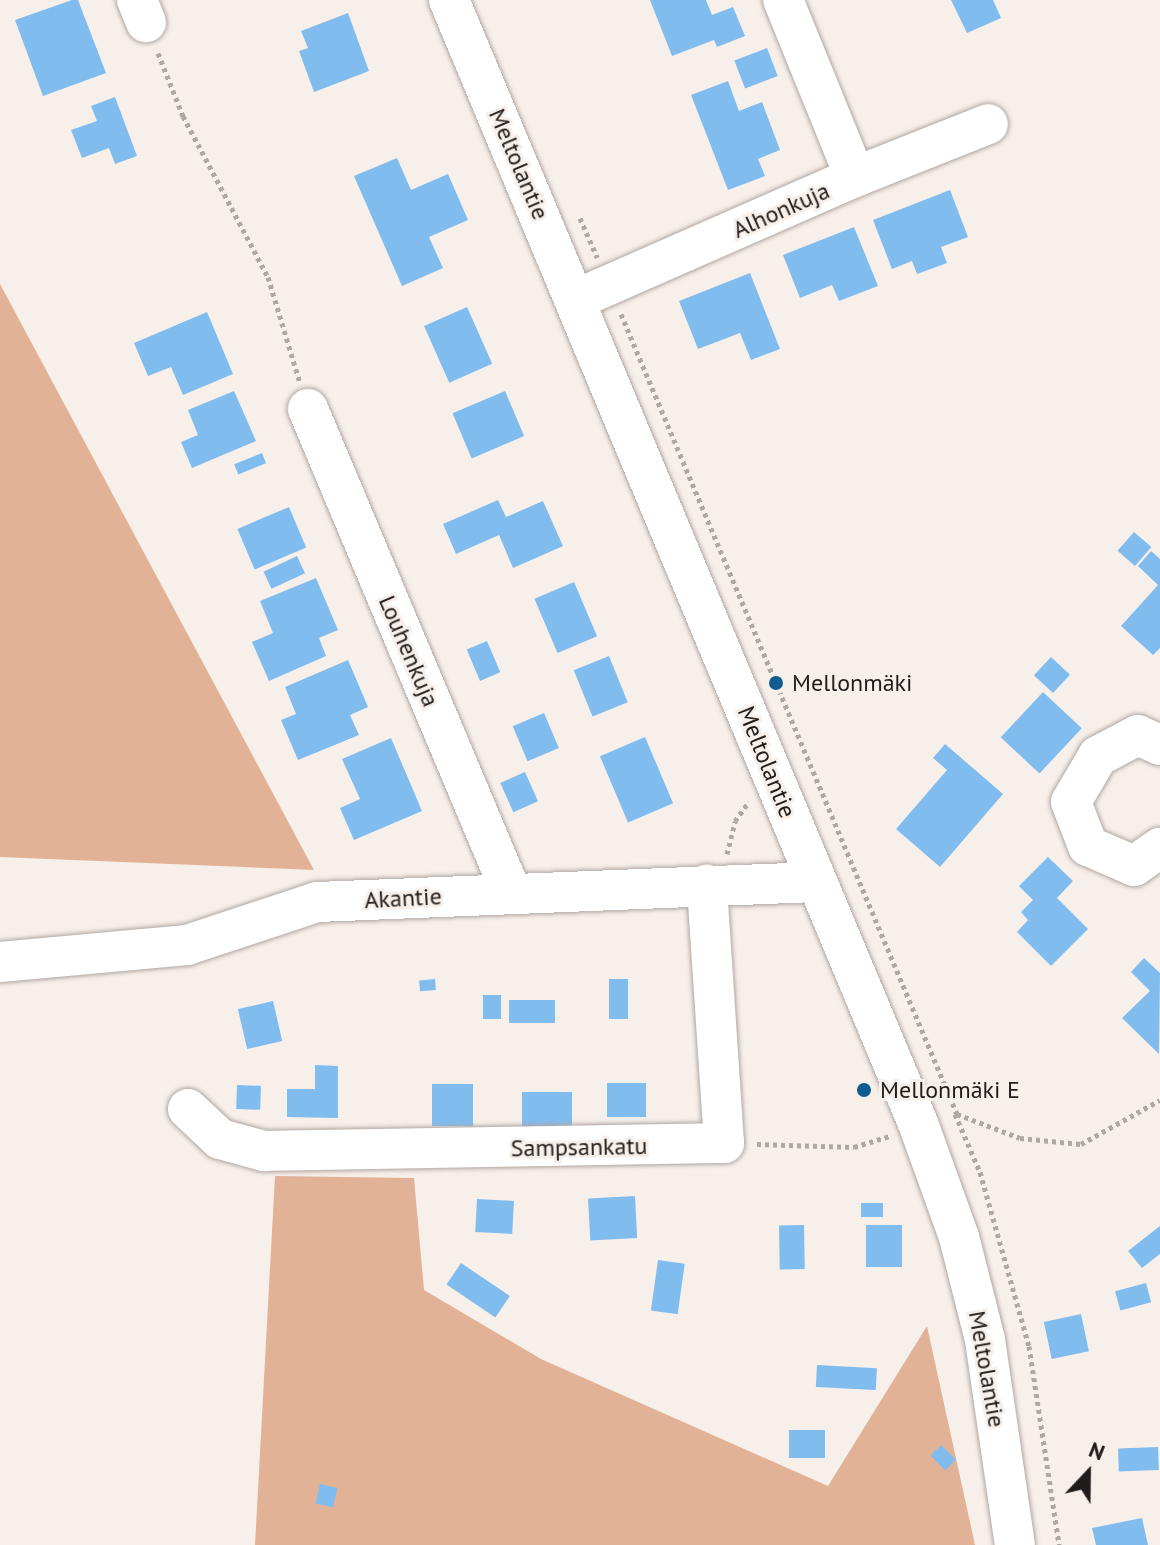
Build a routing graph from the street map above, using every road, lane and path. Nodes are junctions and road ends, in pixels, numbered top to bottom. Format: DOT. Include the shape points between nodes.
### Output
graph roads {
  1 [pos="449,0"];
  2 [pos="783,0"];
  3 [pos="142,11"];
  4 [pos="988,124"];
  5 [pos="855,177"];
  6 [pos="577,299"];
  7 [pos="308,409"];
  8 [pos="737,590"];
  9 [pos="1160,745"];
  10 [pos="1160,848"];
  11 [pos="813,882"];
  12 [pos="707,885"];
  13 [pos="511,892"];
  14 [pos="0,962"];
  15 [pos="1160,1100"];
  16 [pos="188,1109"];
  17 [pos="957,1114"];
  18 [pos="919,1126"];
  19 [pos="724,1143"];
  20 [pos="1015,1545"];
  1 -- 6 [label="street, Meltolantie"];
  2 -- 5 [label="street, Alhonkuja"];
  3 -- 7 [label="path" via="183,116 268,277"];
  4 -- 5 [label="street"];
  5 -- 6 [label="street, Alhonkuja"];
  6 -- 11 [label="street, Meltolantie"];
  7 -- 13 [label="street, Louhenkuja"];
  8 -- 17 [label="path"];
  9 -- 10 [label="street" via="1138,735 1098,756 1071,802 1088,846 1134,866"];
  11 -- 12 [label="street, Akantie"];
  11 -- 18 [label="street, Meltolantie"];
  12 -- 13 [label="street, Akantie"];
  12 -- 19 [label="street"];
  13 -- 14 [label="street, Akantie" via="317,902 187,945"];
  15 -- 17 [label="path" via="1081,1144 1020,1138"];
  16 -- 19 [label="street, Sampsankatu" via="220,1139 264,1151"];
  17 -- 18 [label="path"];
  18 -- 19 [label="path" via="854,1147"];
  18 -- 20 [label="street, Meltolantie" via="959,1237 985,1340"];
}
